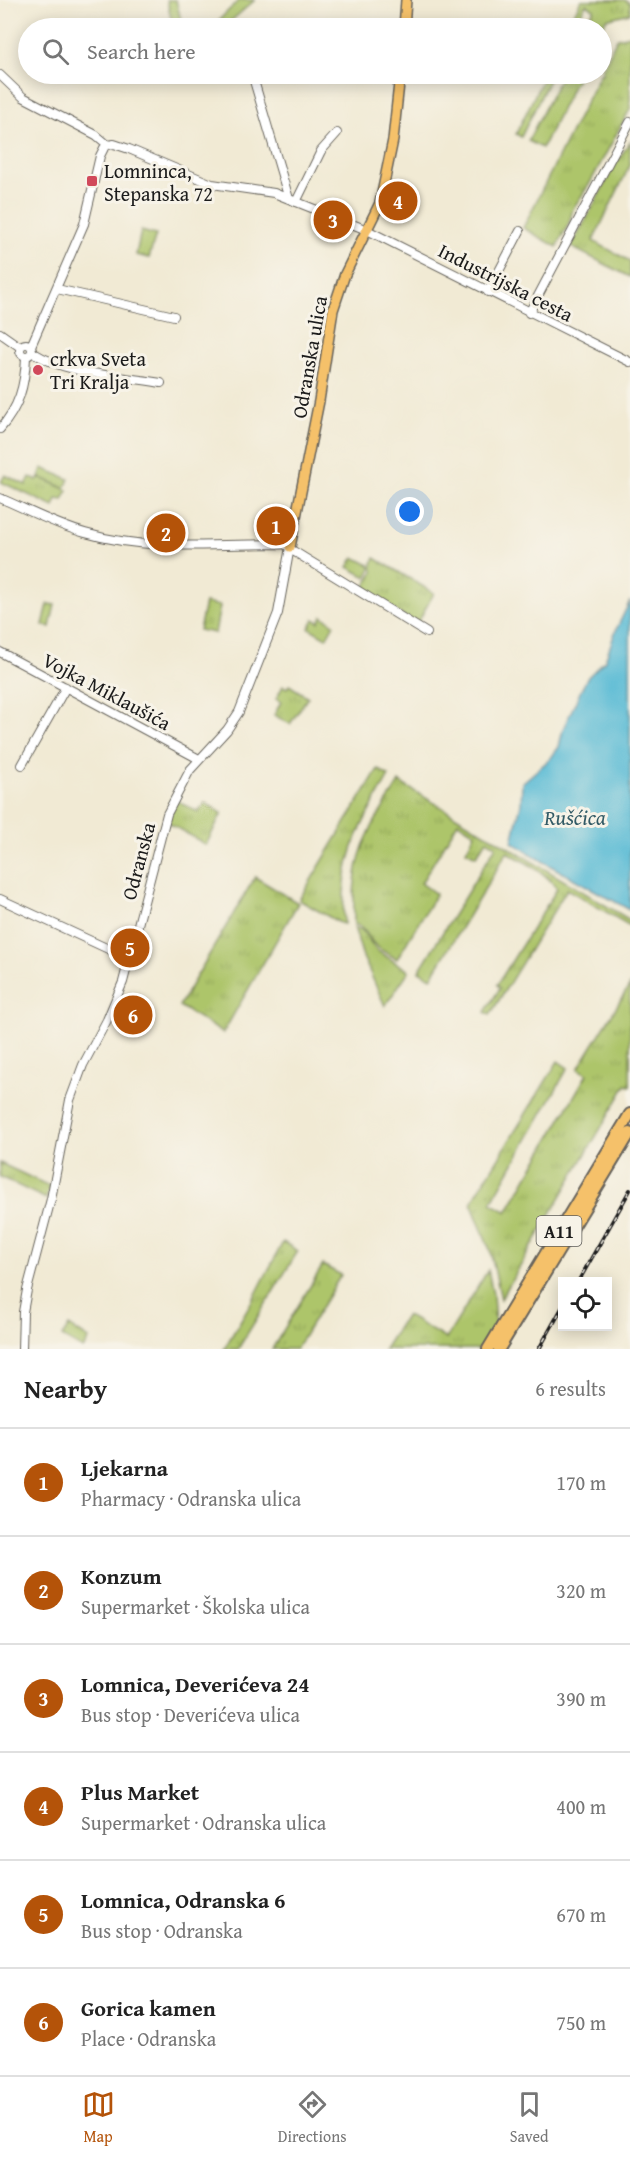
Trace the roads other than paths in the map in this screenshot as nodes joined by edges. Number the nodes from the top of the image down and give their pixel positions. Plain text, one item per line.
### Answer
1 (406, 0) edge
2 (405, 18) edge
3 (1, 78) edge
4 (255, 84) edge
5 (399, 84) edge
6 (630, 122) edge
7 (337, 133) dead end
8 (108, 145) junction
9 (292, 201) junction
10 (367, 230) junction
11 (520, 231) dead end
12 (57, 289) junction
13 (488, 292) junction
14 (529, 313) junction
15 (174, 316) dead end
16 (0, 333) edge
17 (30, 352) junction
18 (630, 362) edge
19 (161, 383) dead end
20 (0, 429) edge
21 (0, 498) edge
22 (290, 548) junction
23 (428, 633) dead end
24 (0, 652) edge
25 (66, 687) junction
26 (199, 759) junction
27 (22, 765) dead end
28 (0, 899) edge
29 (130, 959) junction
30 (630, 1114) edge
31 (630, 1133) edge
32 (22, 1349) edge
33 (488, 1349) edge
34 (499, 1349) edge

1 - 2 main road
3 - 8 street
4 - 9 street
5 - 10 main road, Odranska ulica
6 - 14 street
7 - 9 street
8 - 9 street, Industrijska cesta
8 - 12 street
9 - 10 street, Industrijska cesta
10 - 13 street, Industrijska cesta
10 - 22 main road, Odranska ulica
11 - 13 street
12 - 15 street
12 - 17 street
13 - 14 street, Industrijska cesta
14 - 18 street, Industrijska cesta
16 - 17 street
17 - 19 street
17 - 20 street
21 - 22 street
22 - 23 street
22 - 26 street, Odranska
24 - 25 street, Vojka Miklaušića
25 - 26 street, Vojka Miklaušića
25 - 27 street
26 - 29 street, Odranska
28 - 29 street
29 - 32 street, Odranska
30 - 33 highway, A11
31 - 34 highway, A11

